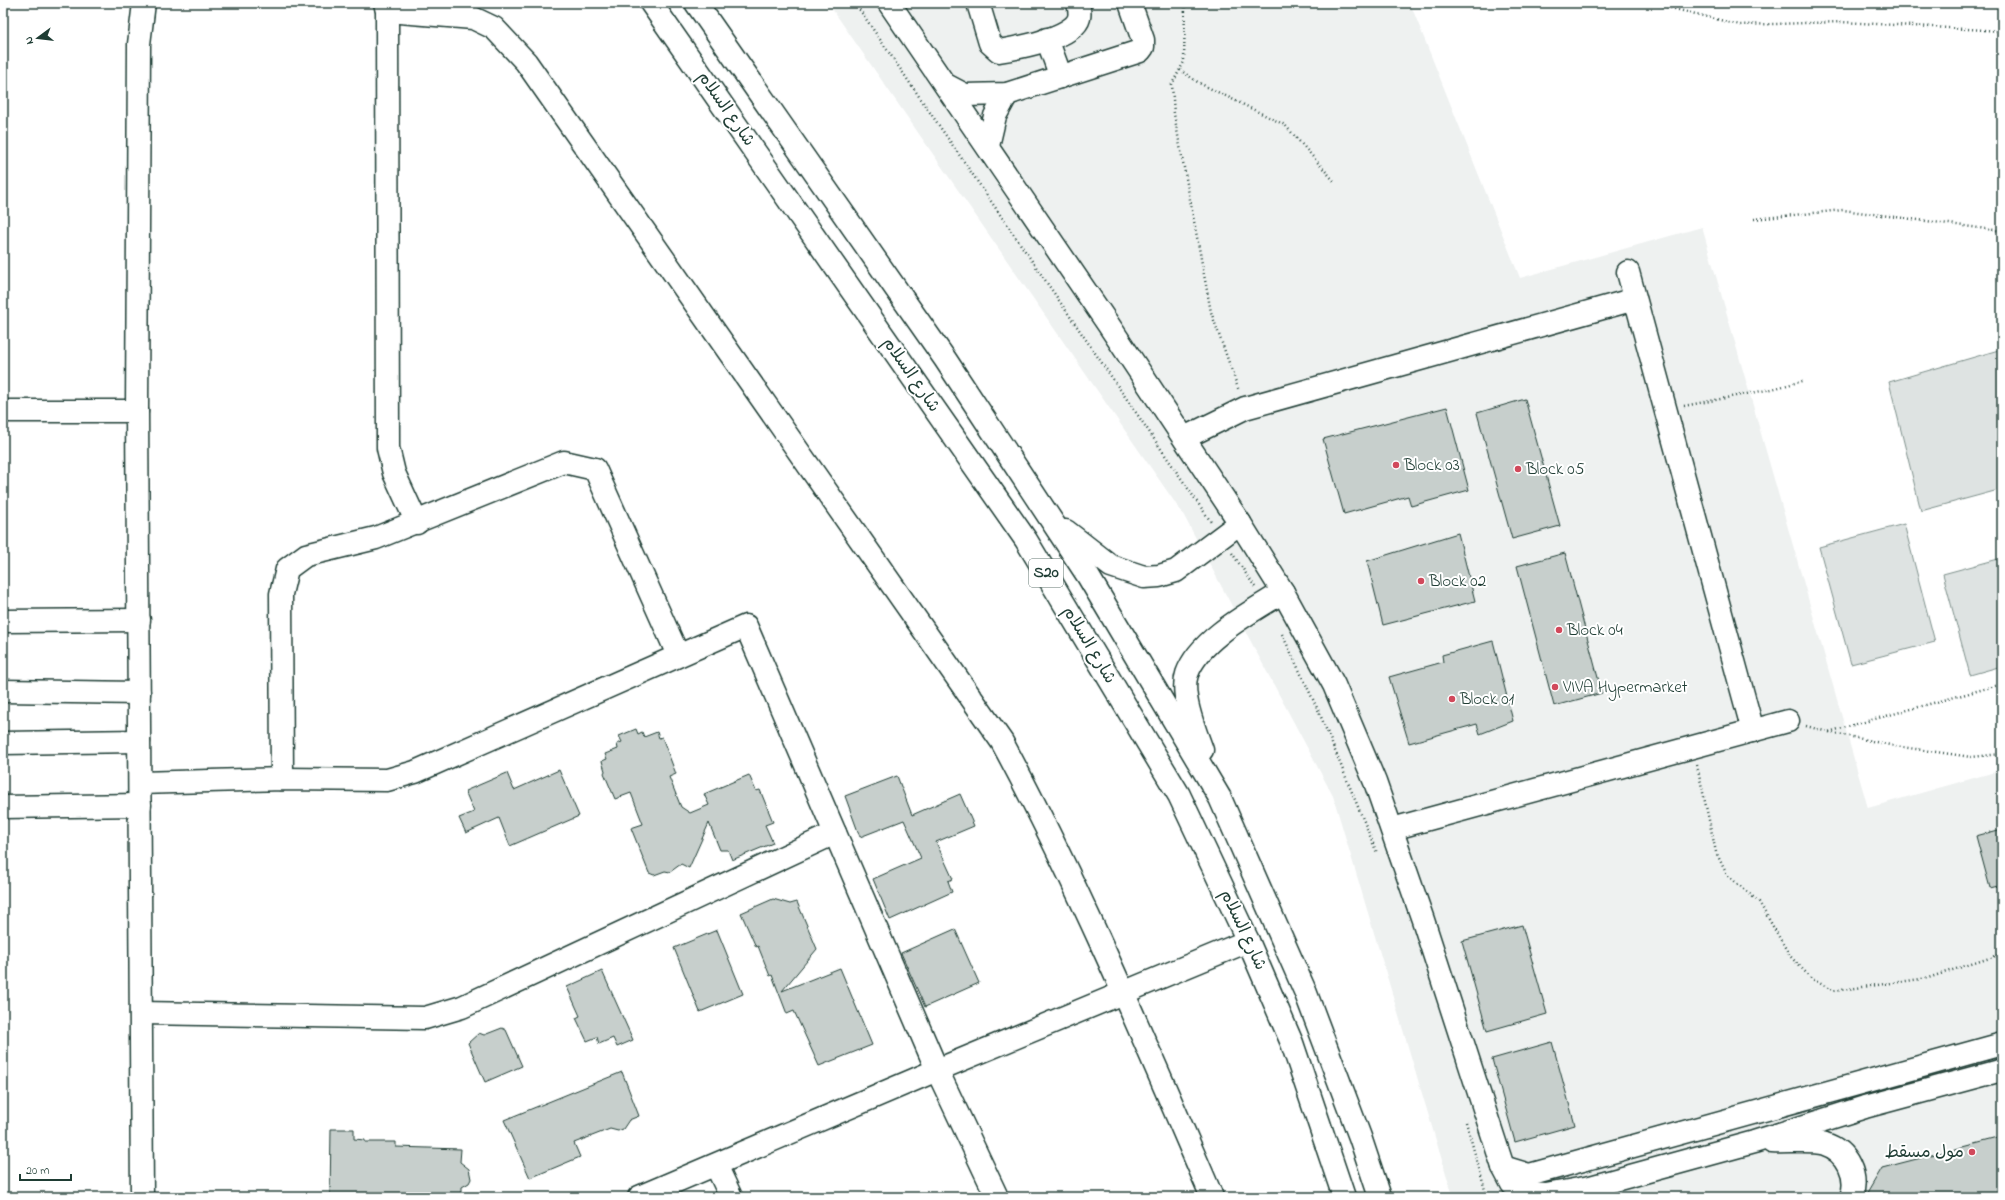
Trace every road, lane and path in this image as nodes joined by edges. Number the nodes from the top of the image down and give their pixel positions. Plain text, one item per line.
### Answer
1 (144, 3) edge
2 (651, 3) edge
3 (696, 3) edge
4 (855, 3) edge
5 (889, 3) edge
6 (978, 3) edge
7 (1078, 3) edge
8 (1130, 3) edge
9 (1185, 3) edge
10 (1651, 3) edge
11 (386, 7) edge
12 (2002, 31) edge
13 (1047, 39) junction
14 (1180, 70) junction
15 (1060, 77) junction
16 (946, 85) junction
17 (1007, 94) junction
18 (988, 146) junction
19 (1334, 181) dead end
20 (1754, 219) dead end
21 (2002, 230) edge
22 (1628, 272) dead end
23 (1635, 299) junction
24 (1803, 381) dead end
25 (1245, 408) junction
26 (1666, 410) junction
27 (3, 411) edge
28 (137, 411) junction
29 (1184, 438) junction
30 (1049, 517) junction
31 (417, 523) junction
32 (1240, 523) junction
33 (1221, 536) junction
34 (1274, 598) junction
35 (138, 620) junction
36 (3, 621) edge
37 (1280, 631) dead end
38 (678, 655) junction
39 (2002, 684) edge
40 (3, 691) edge
41 (139, 693) junction
42 (1788, 721) joint
43 (1753, 731) junction
44 (1828, 732) junction
45 (139, 741) junction
46 (3, 743) edge
47 (1693, 747) junction
48 (2002, 754) edge
49 (282, 779) junction
50 (140, 783) junction
51 (1220, 798) junction
52 (140, 805) junction
53 (3, 807) edge
54 (1392, 829) junction
55 (835, 833) junction
56 (1378, 856) dead end
57 (1248, 941) junction
58 (2002, 954) edge
59 (1124, 993) junction
60 (141, 1013) junction
61 (2002, 1044) edge
62 (937, 1070) junction
63 (2002, 1070) edge
64 (1464, 1115) dead end
65 (1754, 1142) junction
66 (716, 1165) junction
67 (1503, 1167) junction
68 (142, 1197) edge
69 (639, 1197) edge
70 (731, 1197) edge
71 (997, 1197) edge
72 (1212, 1197) edge
73 (1344, 1197) edge
74 (1380, 1197) edge
75 (1487, 1197) edge
76 (1851, 1197) edge

1 - 28 street
2 - 57 street, شارع السلام / S20
3 - 30 street, شارع السلام / S20
4 - 33 path
5 - 16 street
6 - 13 street
7 - 13 street
8 - 15 street
9 - 14 path
10 - 12 path
11 - 31 street
11 - 59 street
13 - 15 street
14 - 19 path
14 - 25 path
15 - 17 street
16 - 17 street
16 - 18 street
17 - 18 street
18 - 29 street
20 - 21 path
22 - 23 street
23 - 25 street
23 - 26 street
24 - 26 path
25 - 29 street
26 - 43 street
27 - 28 street
28 - 35 street
29 - 32 street
30 - 33 street
30 - 51 street, شارع السلام / S20
31 - 38 street
31 - 49 street
32 - 33 street
32 - 34 street
33 - 34 path
34 - 51 street
34 - 54 street
35 - 36 street
35 - 41 street
37 - 56 path
38 - 49 street
38 - 55 street
39 - 44 path
40 - 41 street
41 - 45 street
42 - 43 street
42 - 44 path
43 - 47 street
44 - 48 path
45 - 46 street
45 - 50 street
47 - 54 street
47 - 58 path
49 - 50 street
50 - 52 street
51 - 74 street, شارع السلام / S20
52 - 53 street
52 - 60 street
54 - 67 street
55 - 60 street
55 - 62 street
57 - 59 street
57 - 73 street, شارع السلام / S20
59 - 62 street
59 - 72 street
60 - 68 street
61 - 67 street
62 - 66 street
62 - 71 street
63 - 65 street
64 - 75 path
65 - 67 street
65 - 76 street
66 - 69 street
66 - 70 street

